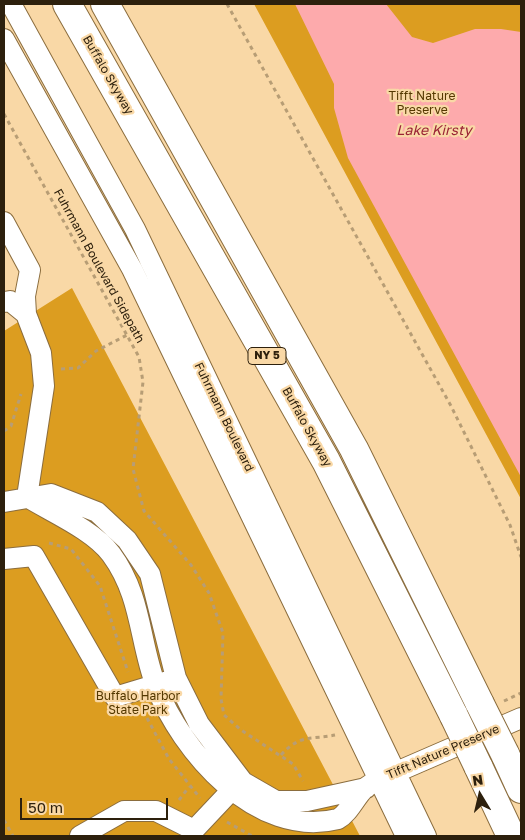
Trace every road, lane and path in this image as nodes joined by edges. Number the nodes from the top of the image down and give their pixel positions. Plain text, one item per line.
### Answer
1 (11, 4) edge
2 (67, 4) edge
3 (105, 4) edge
4 (227, 4) edge
5 (4, 39) edge
6 (4, 114) edge
7 (4, 222) edge
8 (4, 302) edge
9 (26, 314) junction
10 (127, 335) junction
11 (59, 369) dead end
12 (24, 386) dead end
13 (4, 431) edge
14 (27, 497) junction
15 (4, 502) edge
16 (46, 543) dead end
17 (521, 557) edge
18 (4, 558) edge
19 (176, 678) junction
20 (131, 679) dead end
21 (156, 684) junction
22 (144, 710) dead end
23 (521, 718) edge
24 (342, 733) dead end
25 (281, 755) junction
26 (379, 780) junction
27 (306, 786) dead end
28 (189, 787) junction
29 (521, 789) edge
30 (226, 794) junction
31 (203, 802) dead end
32 (175, 805) dead end
33 (221, 817) dead end
34 (4, 820) edge
35 (193, 833) edge
36 (13, 836) edge
37 (80, 836) edge
38 (252, 836) edge
39 (406, 836) edge
40 (426, 836) edge
41 (510, 836) edge

1 - 26 street, Fuhrmann Boulevard
2 - 41 highway, Buffalo Skyway / NY 5, bridge
3 - 29 highway, NY 5, bridge
4 - 17 path
5 - 26 street, Fuhrmann Boulevard
6 - 10 path, Fuhrmann Boulevard Sidepath
7 - 9 street
8 - 9 street
9 - 14 street
10 - 11 path
10 - 25 path, Fuhrmann Boulevard Sidepath
12 - 13 path
14 - 15 street, Tifft Nature Preserve
14 - 19 street, Tifft Nature Preserve
14 - 21 street
16 - 20 path
18 - 21 street
19 - 21 street
19 - 26 street, Tifft Nature Preserve
21 - 30 street
22 - 28 path
23 - 26 street, Tifft Nature Preserve
24 - 25 path
25 - 27 path, Fuhrmann Boulevard Sidepath
26 - 30 street
26 - 39 street, Fuhrmann Boulevard
26 - 40 street, Fuhrmann Boulevard
28 - 31 path
28 - 32 path
30 - 35 street
33 - 38 path
34 - 36 path
35 - 37 street

